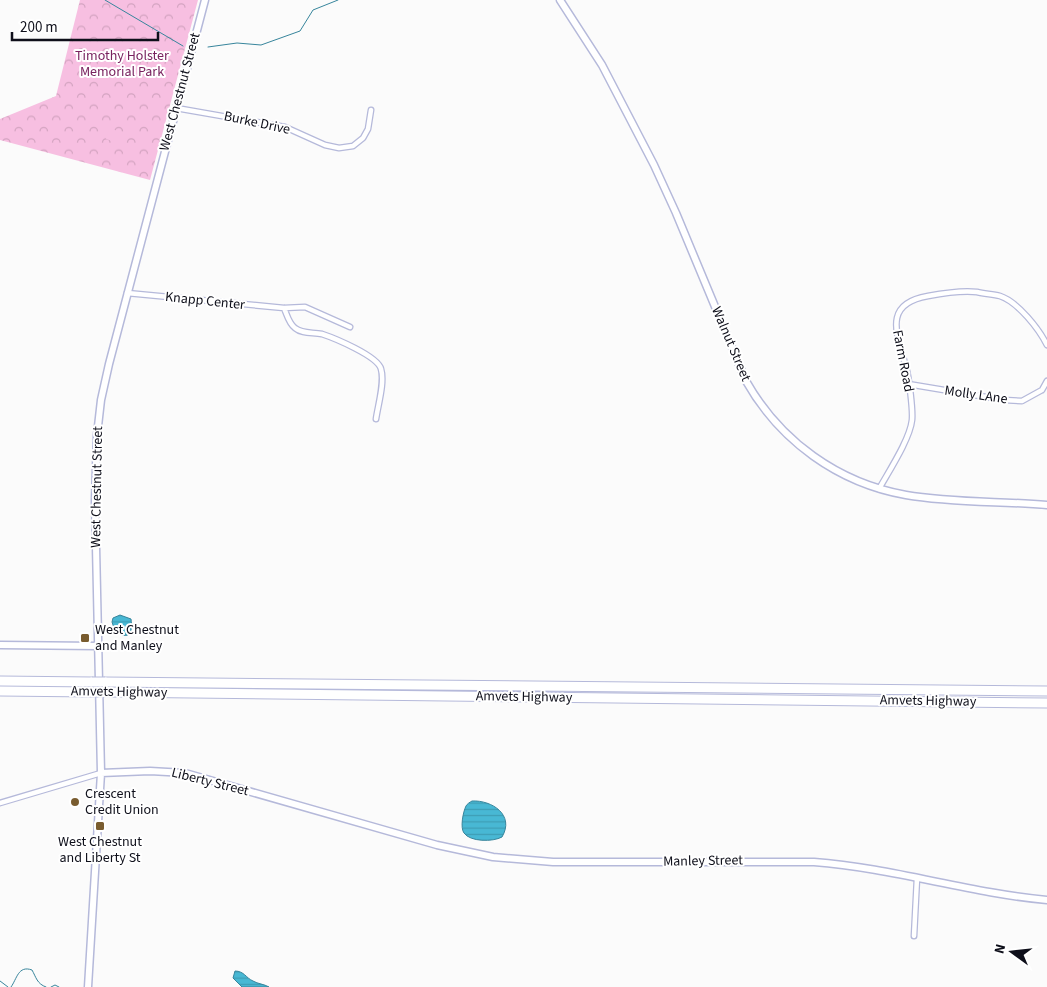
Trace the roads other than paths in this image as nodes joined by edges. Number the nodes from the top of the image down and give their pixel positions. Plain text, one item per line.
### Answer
1 (205, 0) edge
2 (560, 0) edge
3 (176, 108) junction
4 (371, 110) dead end
5 (127, 293) junction
6 (284, 308) junction
7 (350, 327) dead end
8 (1047, 345) edge
9 (1047, 381) edge
10 (908, 384) junction
11 (1044, 392) edge
12 (376, 419) dead end
13 (879, 489) junction
14 (1047, 506) edge
15 (0, 645) edge
16 (98, 646) junction
17 (0, 681) edge
18 (0, 691) edge
19 (1047, 691) edge
20 (1047, 702) edge
21 (101, 773) junction
22 (0, 802) edge
23 (360, 823) joint
24 (917, 878) junction
25 (1047, 900) edge
26 (914, 936) dead end
27 (88, 987) edge

1 - 3 main road, West Chestnut Street
2 - 13 main road, Walnut Street
3 - 4 street, Burke Drive
3 - 5 main road, West Chestnut Street
5 - 6 street, Knapp Center
5 - 16 main road, West Chestnut Street
6 - 7 street, Knapp Center
6 - 12 street
8 - 10 street, Farm Road
9 - 11 street
10 - 11 street, Molly LAne
10 - 13 street, Farm Road
13 - 14 main road, Walnut Street
15 - 16 main road
16 - 21 main road, West Chestnut Street
17 - 19 highway, Amvets Highway, bridge
18 - 20 highway, Amvets Highway, bridge
21 - 22 street, Liberty Street
21 - 23 main road, Liberty Street
21 - 27 main road, West Chestnut Street
23 - 24 main road, Manley Street
24 - 25 main road, Manley Street
24 - 26 street

